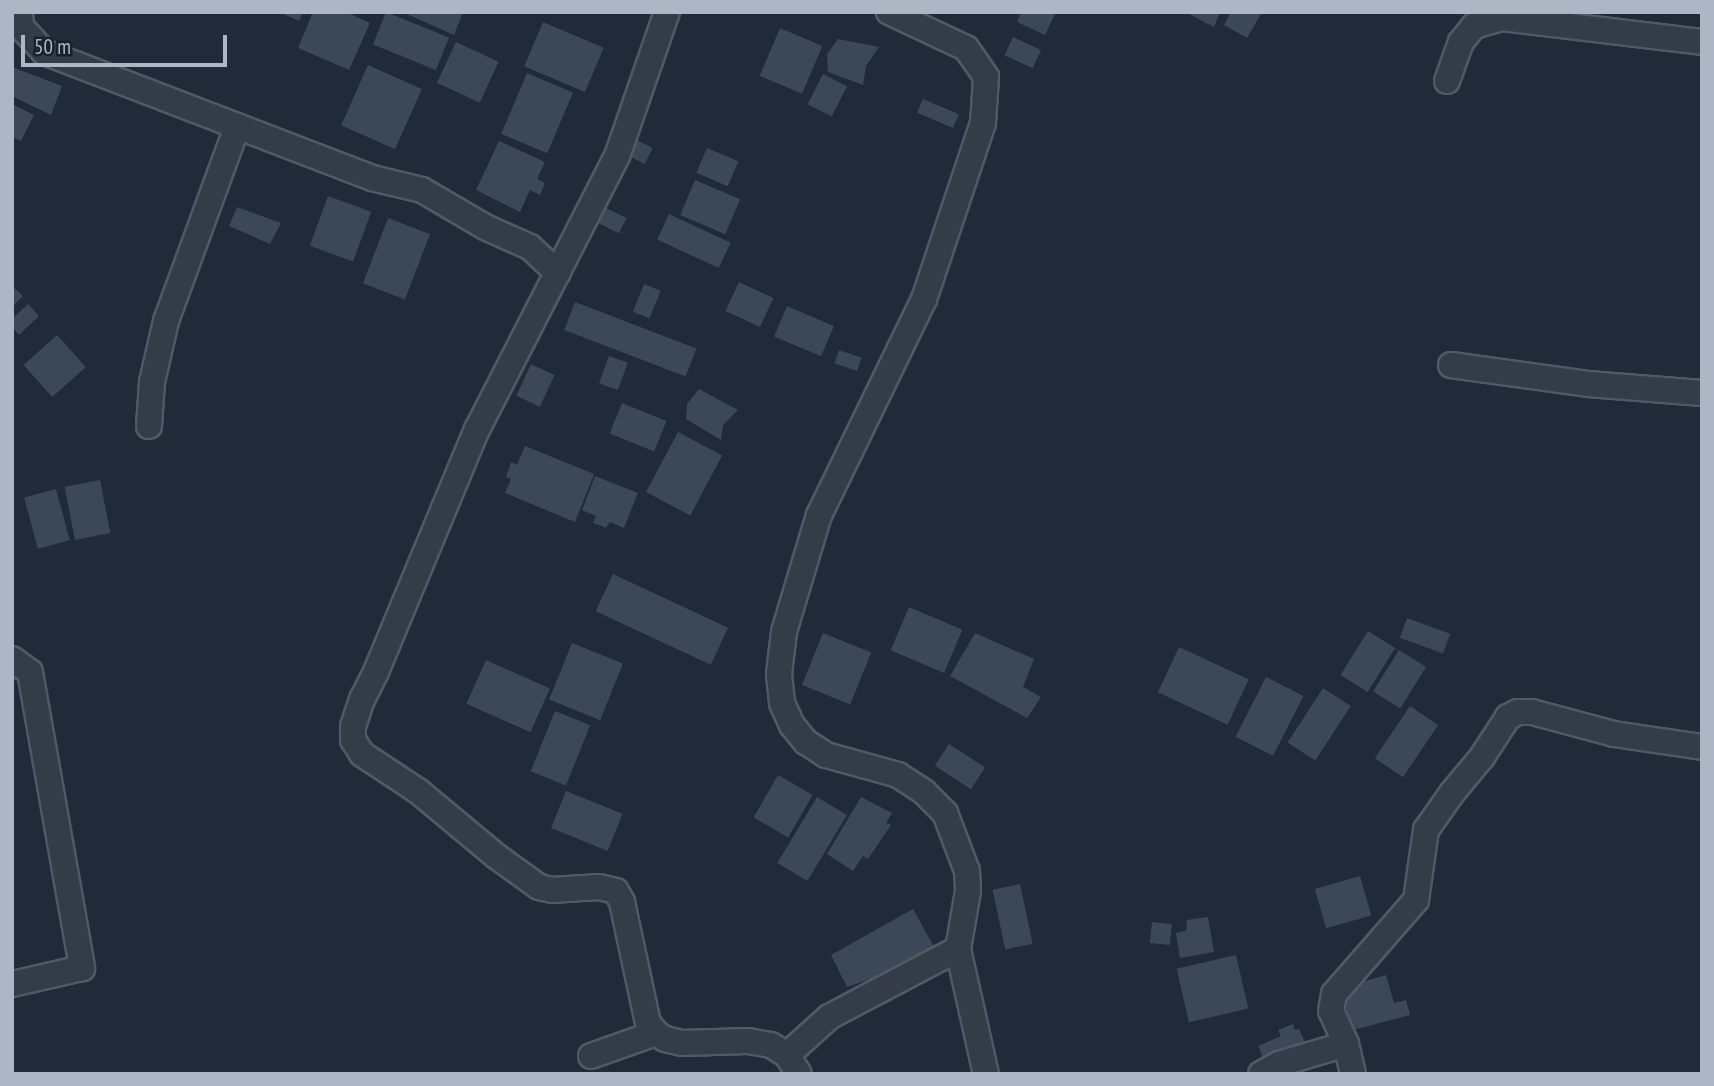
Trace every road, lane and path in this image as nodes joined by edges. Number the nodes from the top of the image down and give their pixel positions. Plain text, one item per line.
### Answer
1 (20, 12) edge
2 (667, 12) edge
3 (889, 12) edge
4 (1702, 42) edge
5 (1447, 81) dead end
6 (237, 127) junction
7 (574, 238) junction
8 (530, 247) junction
9 (558, 273) junction
10 (1451, 365) dead end
11 (1702, 393) edge
12 (149, 426) dead end
13 (12, 659) edge
14 (1702, 747) edge
15 (958, 949) junction
16 (12, 984) edge
17 (656, 1033) junction
18 (1346, 1044) junction
19 (591, 1056) dead end
20 (793, 1064) edge
21 (986, 1074) edge
22 (1261, 1074) edge
23 (1353, 1074) edge

1 - 6 street
2 - 7 street
3 - 15 street
4 - 5 street
6 - 8 street
6 - 12 street
7 - 8 street
7 - 9 street
8 - 9 street
9 - 17 street
10 - 11 street
13 - 16 street
14 - 18 street
15 - 20 street
15 - 21 street
17 - 19 street
17 - 20 street
18 - 22 street
18 - 23 street

